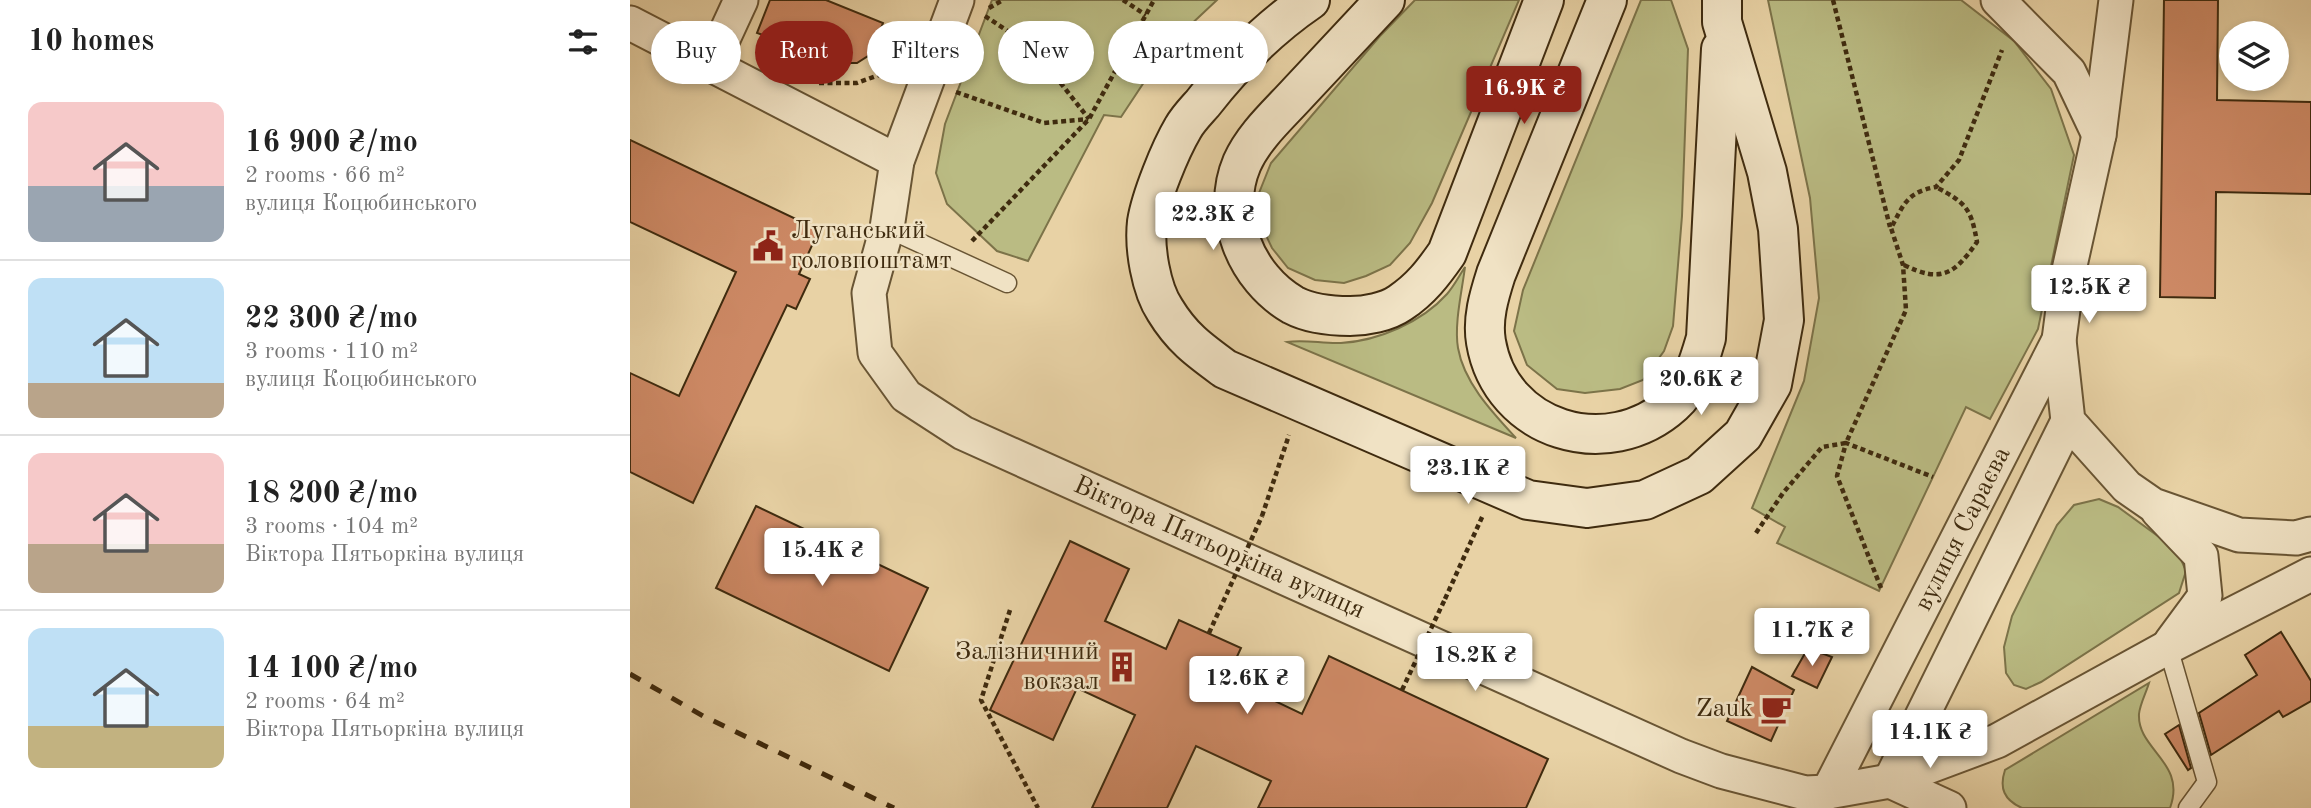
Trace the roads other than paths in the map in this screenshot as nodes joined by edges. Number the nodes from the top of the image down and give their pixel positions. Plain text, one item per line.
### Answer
1 (741, 0) edge
2 (957, 0) edge
3 (1310, 0) edge
4 (1385, 0) edge
5 (1544, 0) edge
6 (1607, 0) edge
7 (1998, 0) edge
8 (2116, 0) edge
9 (1719, 7) edge
10 (731, 21) edge
11 (630, 23) edge
12 (651, 34) edge
13 (741, 80) edge
14 (2099, 135) junction
15 (897, 160) junction
16 (887, 228) junction
17 (1007, 283) dead end
18 (2059, 340) junction
19 (2068, 421) junction
20 (2153, 505) junction
21 (2311, 534) edge
22 (2311, 574) edge
23 (2168, 647) junction
24 (1889, 781) junction
25 (1828, 792) junction
26 (1949, 808) edge
27 (2188, 808) edge

1 - 10 street
2 - 15 street, Віктора Пятьоркіна вулиця
3 - 9 street
4 - 5 street
6 - 9 street
7 - 14 street
8 - 14 street
11 - 12 street
13 - 15 street
14 - 18 street
15 - 16 street, Віктора Пятьоркіна вулиця
16 - 17 lane
16 - 25 street, Віктора Пятьоркіна вулиця
18 - 19 street
18 - 25 street, вулиця Сараєва
19 - 20 street
19 - 24 street
20 - 21 street
20 - 23 street
22 - 23 street, Віктора Пятьоркіна вулиця
23 - 24 street, Віктора Пятьоркіна вулиця
23 - 27 lane
24 - 25 street, Віктора Пятьоркіна вулиця
24 - 26 street

